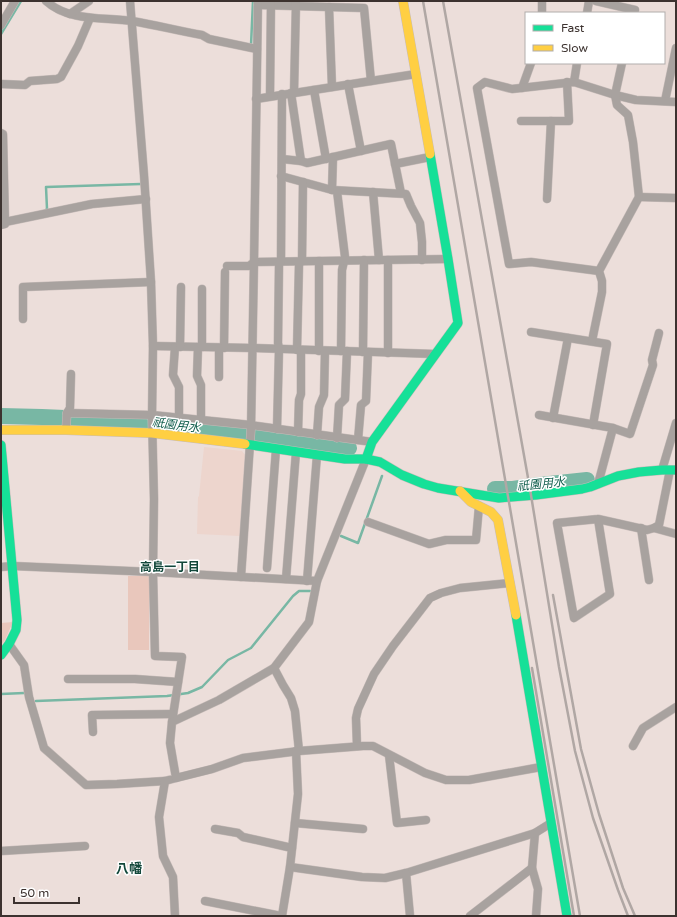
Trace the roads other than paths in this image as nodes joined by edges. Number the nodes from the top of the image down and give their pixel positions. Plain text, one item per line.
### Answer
1 (15, 1) edge
2 (46, 1) edge
3 (89, 1) edge
4 (130, 1) edge
5 (403, 1) edge
6 (542, 1) edge
7 (589, 1) edge
8 (596, 1) edge
9 (636, 1) edge
10 (258, 3) edge
11 (271, 3) edge
12 (296, 3) edge
13 (329, 7) junction
14 (634, 11) edge
15 (542, 12) edge
16 (587, 12) edge
17 (70, 14) junction
18 (90, 18) junction
19 (131, 21) junction
20 (1, 25) edge
21 (676, 48) edge
22 (257, 49) junction
23 (531, 64) edge
24 (577, 64) edge
25 (622, 64) edge
26 (416, 74) junction
27 (372, 81) junction
28 (570, 82) junction
29 (1, 84) edge
30 (348, 84) junction
31 (332, 87) junction
32 (522, 88) junction
33 (314, 90) junction
34 (289, 93) junction
35 (615, 95) junction
36 (270, 96) junction
37 (256, 99) junction
38 (665, 101) junction
39 (676, 102) edge
40 (521, 121) dead end
41 (551, 121) junction
42 (1, 133) edge
43 (361, 151) junction
44 (430, 157) junction
45 (329, 158) junction
46 (282, 160) junction
47 (302, 161) junction
48 (395, 164) junction
49 (281, 176) junction
50 (303, 182) junction
51 (334, 190) junction
52 (372, 192) junction
53 (401, 193) junction
54 (639, 197) junction
55 (676, 198) edge
56 (146, 199) junction
57 (546, 199) dead end
58 (3, 223) edge
59 (448, 259) junction
60 (364, 260) junction
61 (384, 260) junction
62 (422, 260) junction
63 (281, 261) junction
64 (302, 261) junction
65 (319, 261) junction
66 (344, 261) junction
67 (254, 262) junction
68 (599, 271) junction
69 (151, 282) junction
70 (181, 287) dead end
71 (202, 289) dead end
72 (24, 319) dead end
73 (531, 332) dead end
74 (659, 333) dead end
75 (568, 338) junction
76 (592, 341) junction
77 (153, 346) junction
78 (178, 347) junction
79 (200, 347) junction
80 (222, 348) junction
81 (253, 348) junction
82 (279, 349) junction
83 (299, 350) junction
84 (322, 351) junction
85 (344, 351) junction
86 (366, 352) junction
87 (388, 353) junction
88 (435, 354) junction
89 (70, 374) dead end
90 (219, 377) dead end
91 (67, 413) junction
92 (539, 415) dead end
93 (152, 416) junction
94 (179, 418) junction
95 (553, 418) junction
96 (201, 420) junction
97 (676, 423) edge
98 (593, 424) junction
99 (67, 426) junction
100 (613, 428) junction
101 (277, 429) junction
102 (1, 430) edge
103 (152, 430) junction
104 (298, 432) junction
105 (251, 434) junction
106 (317, 434) junction
107 (337, 438) junction
108 (358, 440) junction
109 (372, 442) junction
110 (1, 445) edge
111 (276, 449) junction
112 (296, 452) junction
113 (317, 455) junction
114 (366, 459) junction
115 (669, 470) edge
116 (598, 484) junction
117 (460, 491) junction
118 (479, 506) junction
119 (598, 519) junction
120 (368, 522) dead end
121 (641, 528) junction
122 (654, 528) junction
123 (676, 534) edge
124 (13, 566) junction
125 (1, 567) edge
126 (267, 568) dead end
127 (153, 572) junction
128 (241, 577) junction
129 (286, 579) junction
130 (649, 580) dead end
131 (307, 581) junction
132 (317, 581) junction
133 (510, 583) junction
134 (9, 644) junction
135 (1, 655) edge
136 (274, 668) junction
137 (68, 679) dead end
138 (178, 682) junction
139 (676, 707) edge
140 (172, 718) junction
141 (93, 732) dead end
142 (357, 746) junction
143 (633, 746) dead end
144 (297, 751) junction
145 (390, 755) junction
146 (540, 767) junction
147 (176, 778) junction
148 (165, 781) junction
149 (426, 820) dead end
150 (295, 822) junction
151 (551, 823) junction
152 (214, 829) dead end
153 (363, 829) dead end
154 (535, 833) junction
155 (85, 846) dead end
156 (292, 848) junction
157 (1, 851) edge
158 (290, 867) junction
159 (532, 868) junction
160 (406, 873) junction
161 (205, 902) dead end
162 (474, 915) edge
163 (175, 916) edge
164 (281, 916) edge
165 (410, 916) edge
166 (536, 916) edge
167 (567, 916) edge

1 - 20 street
2 - 17 street
3 - 17 street
4 - 19 street
5 - 26 street
6 - 15 street
7 - 16 street
8 - 14 street
9 - 14 street
10 - 11 street
10 - 22 street
11 - 12 street
11 - 36 street
12 - 13 street
12 - 34 street
13 - 27 street
13 - 31 street
17 - 18 street
18 - 19 street
18 - 29 street
19 - 22 street
19 - 56 street
21 - 38 street
22 - 37 street
23 - 32 street
24 - 28 street
25 - 35 street
26 - 27 street
26 - 44 street
27 - 30 street
28 - 32 street
28 - 35 street
28 - 41 street
30 - 31 street
30 - 43 street
31 - 33 street
32 - 68 street
33 - 34 street
33 - 45 street
34 - 36 street
34 - 46 street
34 - 47 street
35 - 38 street
35 - 54 street
36 - 37 street
37 - 67 street
38 - 39 street
40 - 41 street
41 - 57 street
42 - 58 street
43 - 45 street
43 - 48 street
44 - 48 street
44 - 59 street
45 - 47 street
45 - 51 street
46 - 47 street
46 - 49 street
48 - 53 street
49 - 50 street
49 - 63 street
50 - 51 street
50 - 64 street
51 - 52 street
51 - 66 street
52 - 53 street
52 - 61 street
53 - 62 street
54 - 55 street
54 - 68 street
56 - 58 street
56 - 69 street
59 - 62 street
59 - 88 street
60 - 61 street
60 - 66 street
60 - 86 street
61 - 62 street
61 - 87 street
63 - 64 street
63 - 67 street
63 - 82 street
64 - 65 street
64 - 83 street
65 - 66 street
65 - 84 street
66 - 85 street
67 - 80 street
67 - 81 street
68 - 76 street
69 - 72 street
69 - 77 street
70 - 78 street
71 - 79 street
73 - 75 street
74 - 100 street
75 - 76 street
75 - 95 street
76 - 98 street
77 - 78 street
77 - 93 street
78 - 79 street
78 - 94 street
79 - 80 street
79 - 96 street
80 - 81 street
80 - 90 street
81 - 82 street
81 - 105 street
82 - 83 street
82 - 101 street
83 - 84 street
83 - 104 street
84 - 85 street
84 - 106 street
85 - 86 street
85 - 107 street
86 - 87 street
86 - 108 street
87 - 88 street
88 - 109 street
89 - 91 street
91 - 93 street
91 - 99 street
92 - 95 street
93 - 94 street
93 - 103 street
94 - 96 street
95 - 98 street
96 - 105 street
97 - 115 street
98 - 100 street
99 - 102 street
99 - 103 street
100 - 116 street
101 - 104 street
101 - 105 street
103 - 105 street
103 - 127 street
104 - 106 street
105 - 111 street
105 - 128 street
106 - 107 street
107 - 108 street
108 - 109 street
109 - 114 street
110 - 124 street
111 - 112 street
111 - 126 street
112 - 113 street
112 - 129 street
113 - 114 street
113 - 131 street
114 - 117 street
114 - 132 street
115 - 116 street
115 - 122 street
116 - 117 street
117 - 118 street
118 - 120 street
118 - 133 street
119 - 119 street
119 - 121 street
121 - 122 street
121 - 130 street
122 - 123 street
124 - 125 street
124 - 127 street
124 - 134 street
127 - 128 street
127 - 138 street
128 - 129 street
129 - 131 street
131 - 132 street
132 - 136 street
133 - 142 street
133 - 146 street
134 - 135 street
134 - 148 street
136 - 140 street
136 - 144 street
137 - 138 street
138 - 140 street
139 - 143 street
140 - 141 street
140 - 147 street
142 - 144 street
142 - 145 street
144 - 147 street
144 - 150 street
145 - 146 street
145 - 149 street
146 - 151 street
147 - 148 street
148 - 163 street
150 - 153 street
150 - 156 street
151 - 154 street
151 - 167 street
152 - 156 street
154 - 159 street
154 - 160 street
155 - 157 street
156 - 158 street
158 - 160 street
158 - 164 street
159 - 162 street
159 - 166 street
160 - 165 street
161 - 164 street

